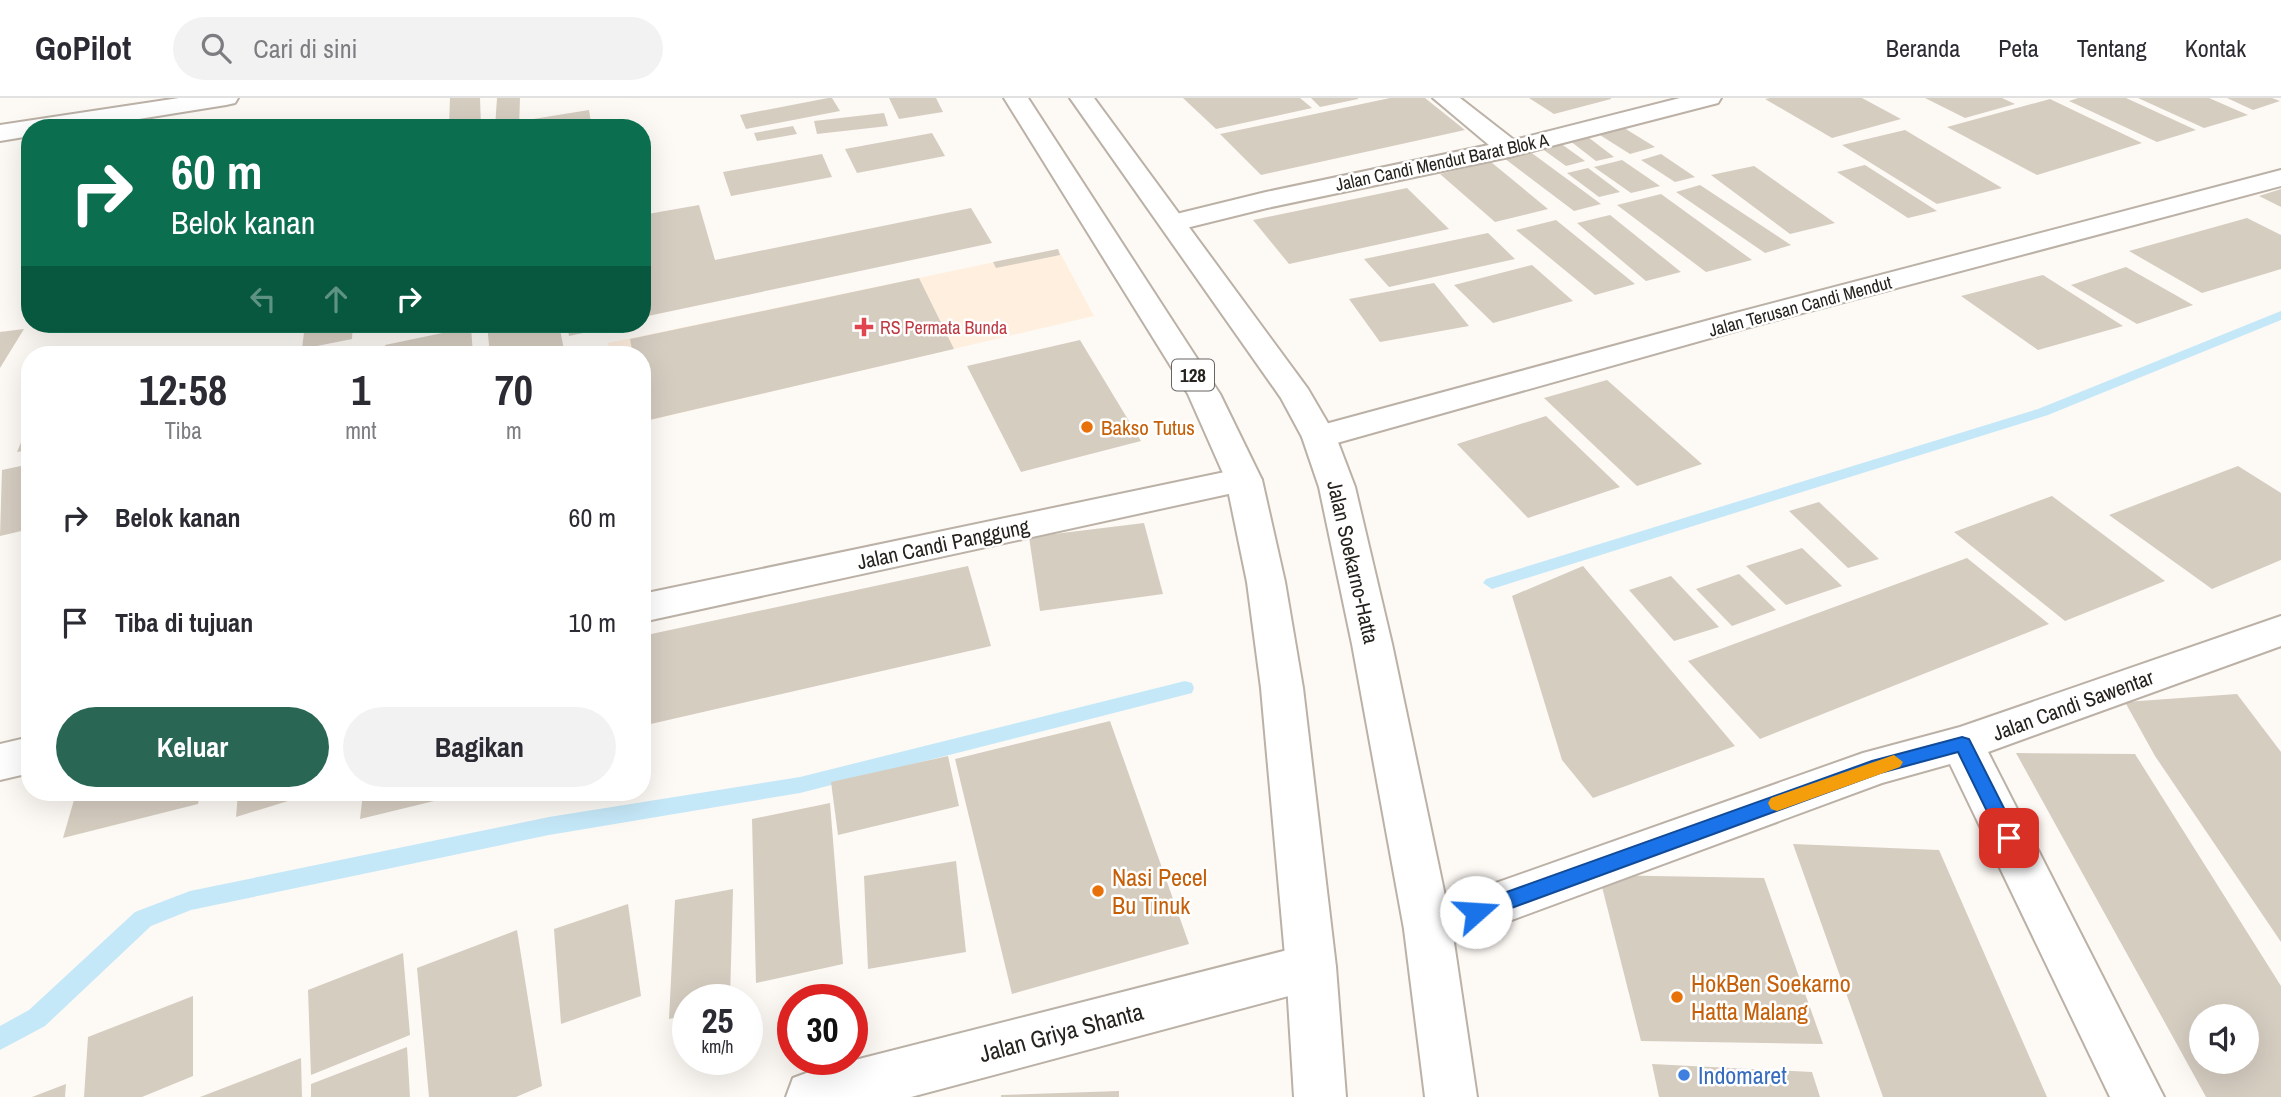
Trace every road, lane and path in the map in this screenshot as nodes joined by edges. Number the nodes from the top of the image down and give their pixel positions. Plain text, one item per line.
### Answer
1 (226, 98) edge
2 (1016, 98) edge
3 (1082, 98) edge
4 (1445, 98) edge
5 (1709, 98) edge
6 (90, 119) edge
7 (21, 130) edge
8 (0, 133) edge
9 (1510, 149) junction
10 (2281, 178) edge
11 (1174, 223) junction
12 (1319, 437) junction
13 (1244, 480) junction
14 (651, 606) edge
15 (2277, 638) edge
16 (1962, 744) junction
17 (21, 757) edge
18 (0, 762) edge
19 (1428, 929) junction
20 (1311, 967) junction
21 (812, 1097) edge
22 (1320, 1097) edge
23 (1451, 1097) edge
24 (2138, 1097) edge

1 - 6 street
2 - 13 street, 128
3 - 11 street, Jalan Soekarno-Hatta
4 - 9 street
5 - 9 street, Jalan Candi Mendut Barat Blok A
7 - 8 street
9 - 11 street, Jalan Candi Mendut Barat Blok A
10 - 12 street, Jalan Terusan Candi Mendut
11 - 12 street, Jalan Soekarno-Hatta
12 - 19 street, Jalan Soekarno-Hatta
13 - 14 street, Jalan Candi Panggung
13 - 20 street, 128
15 - 16 street, Jalan Candi Sawentar
16 - 19 street, Jalan Candi Sawentar
16 - 24 street
17 - 18 street
19 - 23 street, Jalan Soekarno-Hatta
20 - 21 street, Jalan Griya Shanta
20 - 22 street, 128

